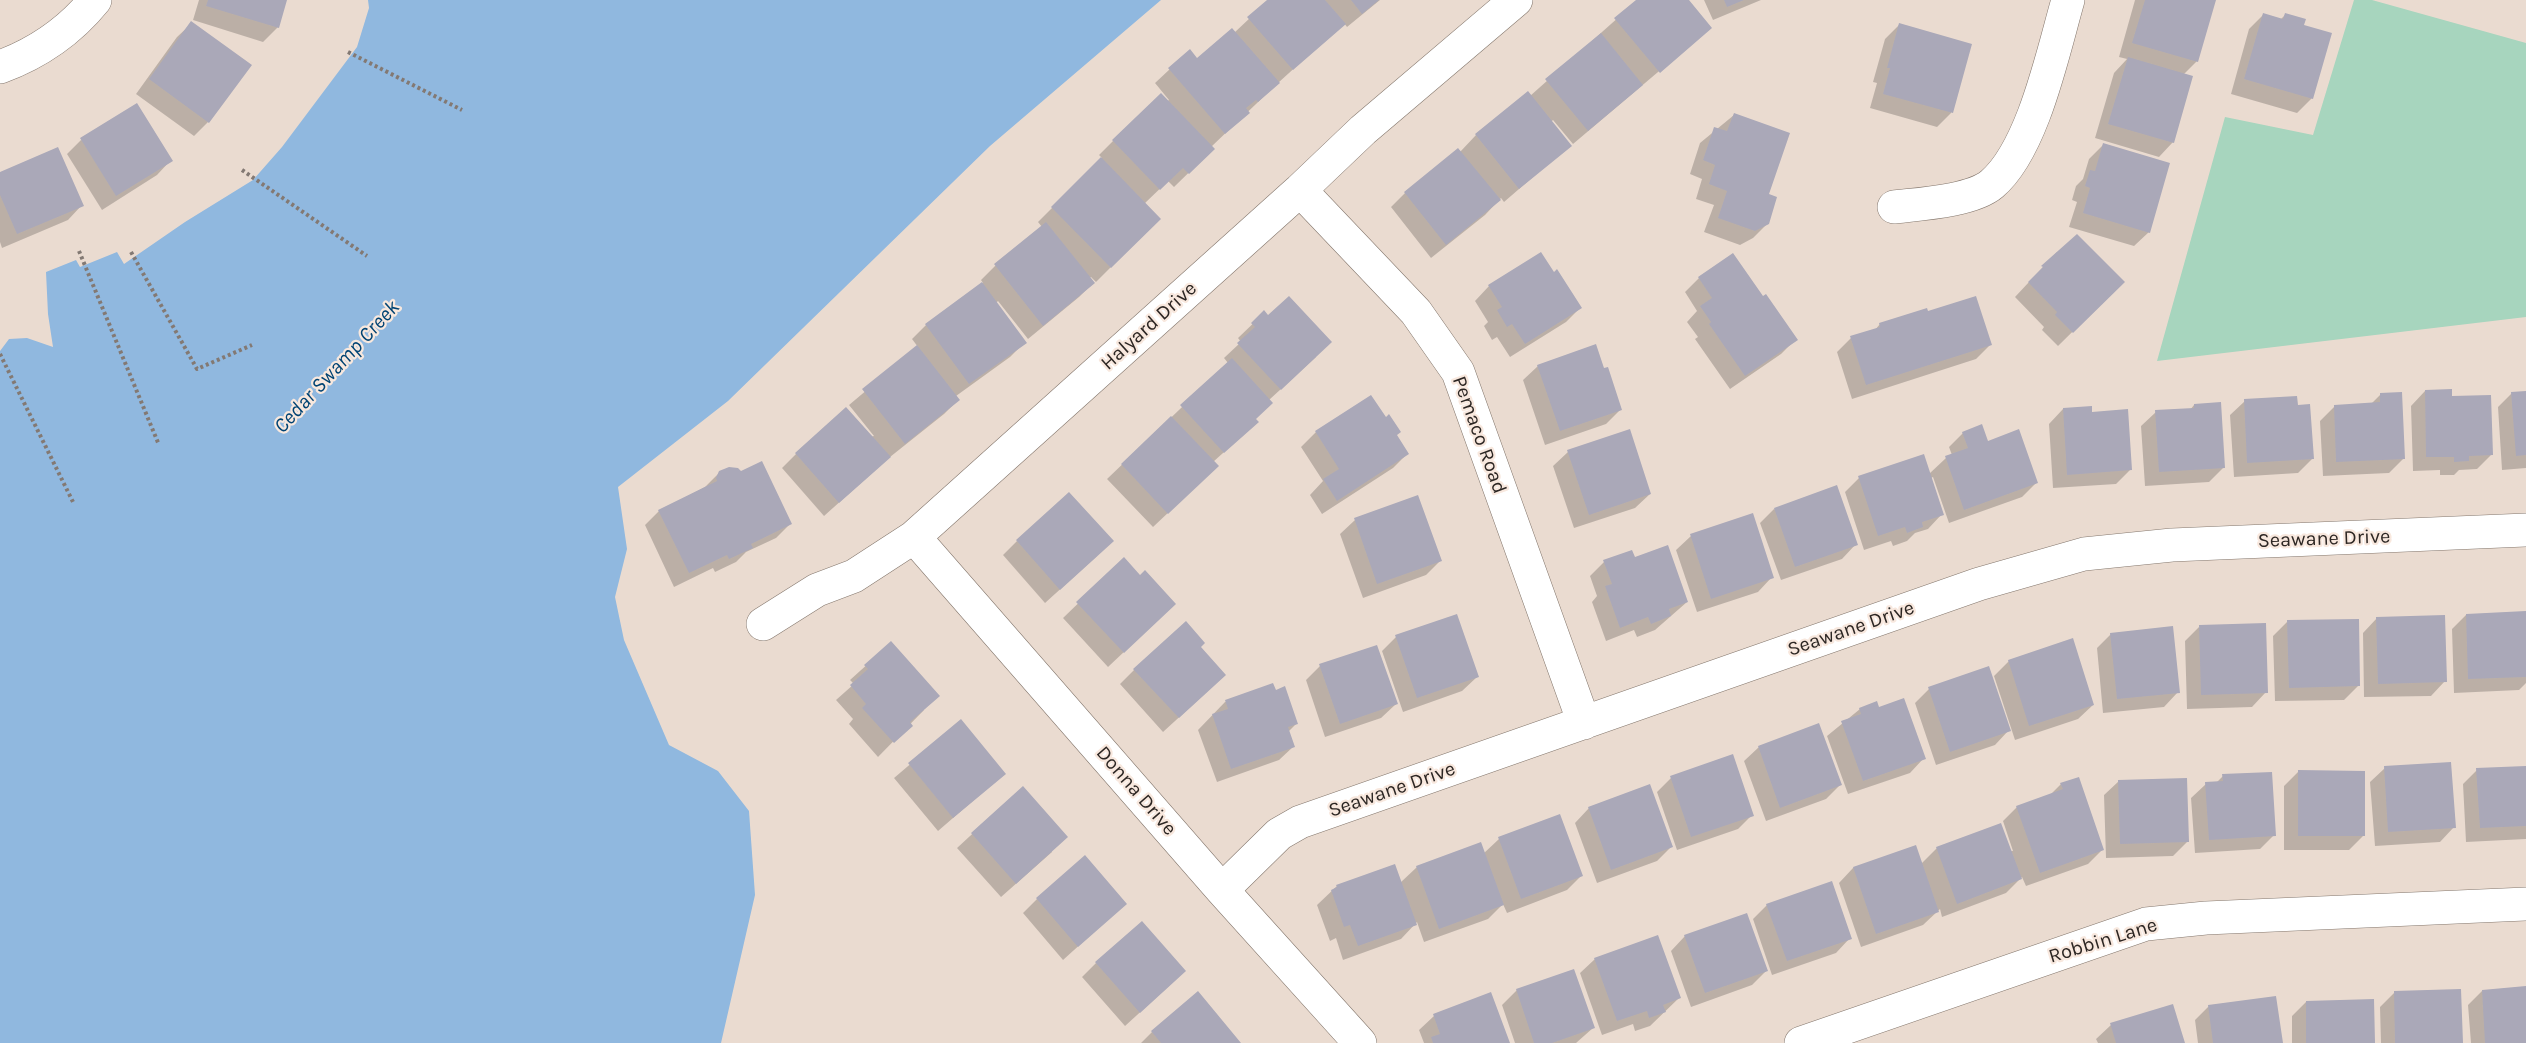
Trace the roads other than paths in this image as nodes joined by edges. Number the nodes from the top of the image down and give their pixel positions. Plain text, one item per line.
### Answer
1 (95, 0) edge
2 (1516, 0) edge
3 (2067, 0) edge
4 (0, 67) edge
5 (1300, 190) junction
6 (1894, 207) dead end
7 (2526, 530) edge
8 (914, 537) junction
9 (763, 624) dead end
10 (1584, 723) junction
11 (1222, 890) junction
12 (2526, 904) edge
13 (1360, 1043) edge
14 (1801, 1043) edge

1 - 4 street
2 - 5 street, Halyard Drive
3 - 6 street
5 - 8 street, Halyard Drive
5 - 10 street, Pemaco Road
7 - 10 street, Seawane Drive
8 - 9 street, Halyard Drive
8 - 11 street, Donna Drive
10 - 11 street, Seawane Drive
11 - 13 street, Donna Drive
12 - 14 street, Robbin Lane

